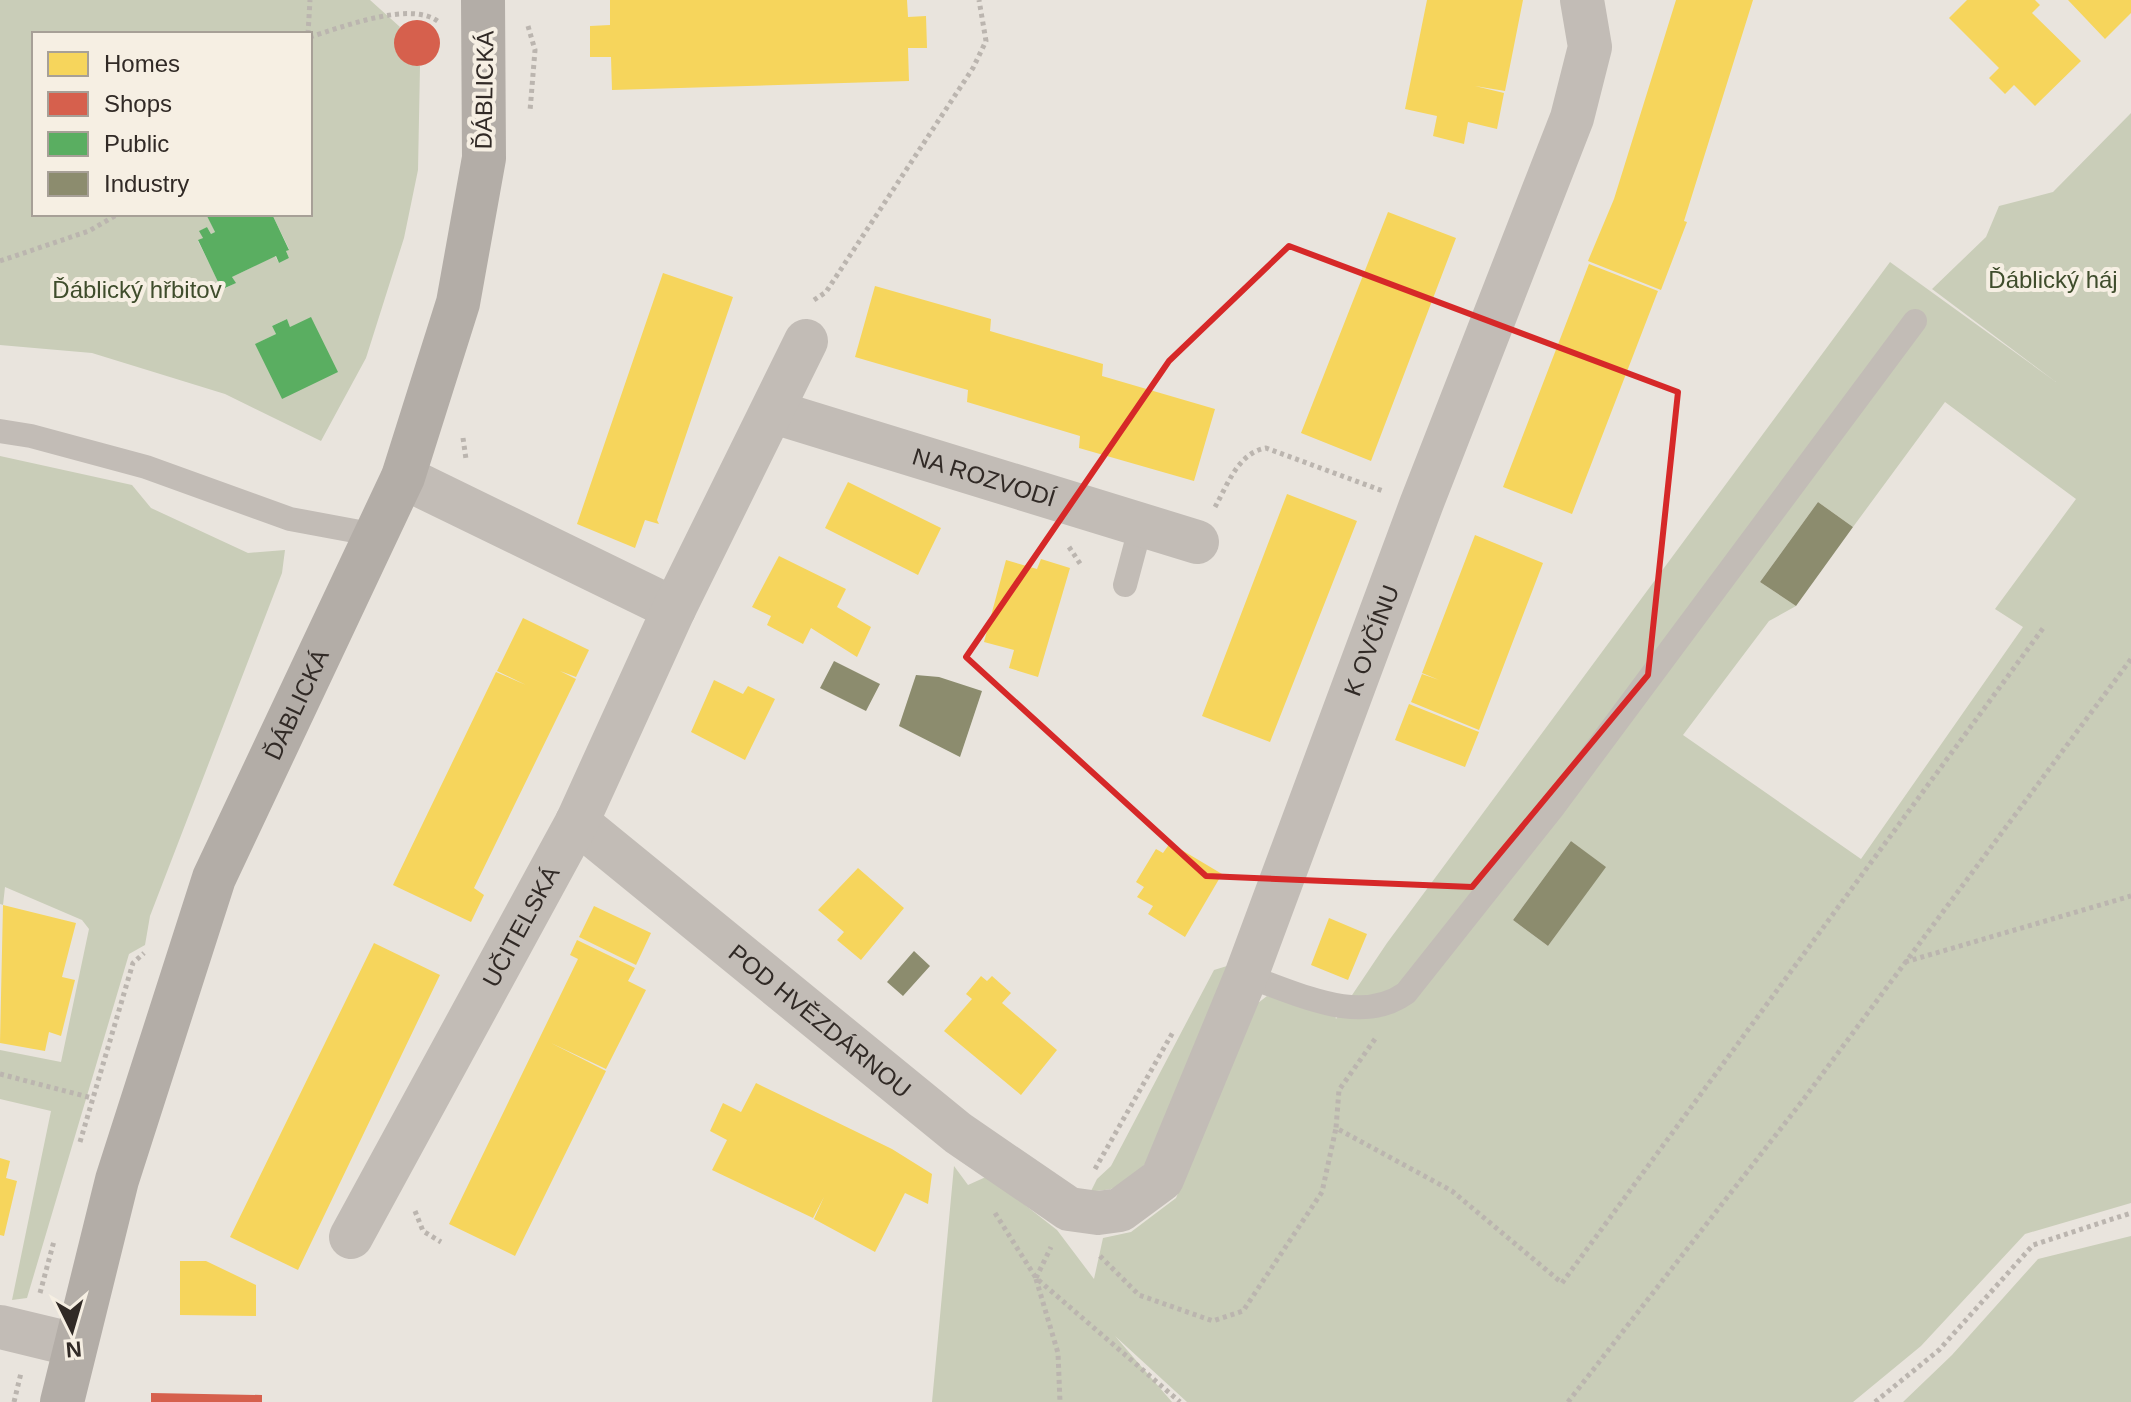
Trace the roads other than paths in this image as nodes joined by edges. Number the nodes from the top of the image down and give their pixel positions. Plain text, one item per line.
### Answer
1 (483, 0) edge
2 (1582, 0) edge
3 (809, 321) road end
4 (1915, 321) dead end
5 (774, 412) junction
6 (0, 431) edge
7 (403, 477) junction
8 (1141, 525) junction
9 (376, 535) junction
10 (1197, 542) dead end
11 (1125, 585) dead end
12 (674, 609) junction
13 (577, 822) junction
14 (1246, 976) junction
15 (1069, 1209) joint
16 (351, 1237) dead end
17 (0, 1327) edge
18 (75, 1345) junction
19 (62, 1402) edge

1 - 7 main road, ĎÁBLICKÁ
2 - 14 street, K OVČÍNU
3 - 5 street, UČITELSKÁ
4 - 14 lane
5 - 8 street, NA ROZVODÍ
5 - 12 street, UČITELSKÁ
6 - 9 lane
7 - 9 main road, ĎÁBLICKÁ
7 - 12 street
8 - 10 street, NA ROZVODÍ
8 - 11 lane
9 - 18 main road, ĎÁBLICKÁ
12 - 13 street, UČITELSKÁ
13 - 15 street, POD HVĚZDÁRNOU
13 - 16 street, UČITELSKÁ
14 - 15 street, K OVČÍNU
17 - 18 street
18 - 19 main road, ĎÁBLICKÁ

